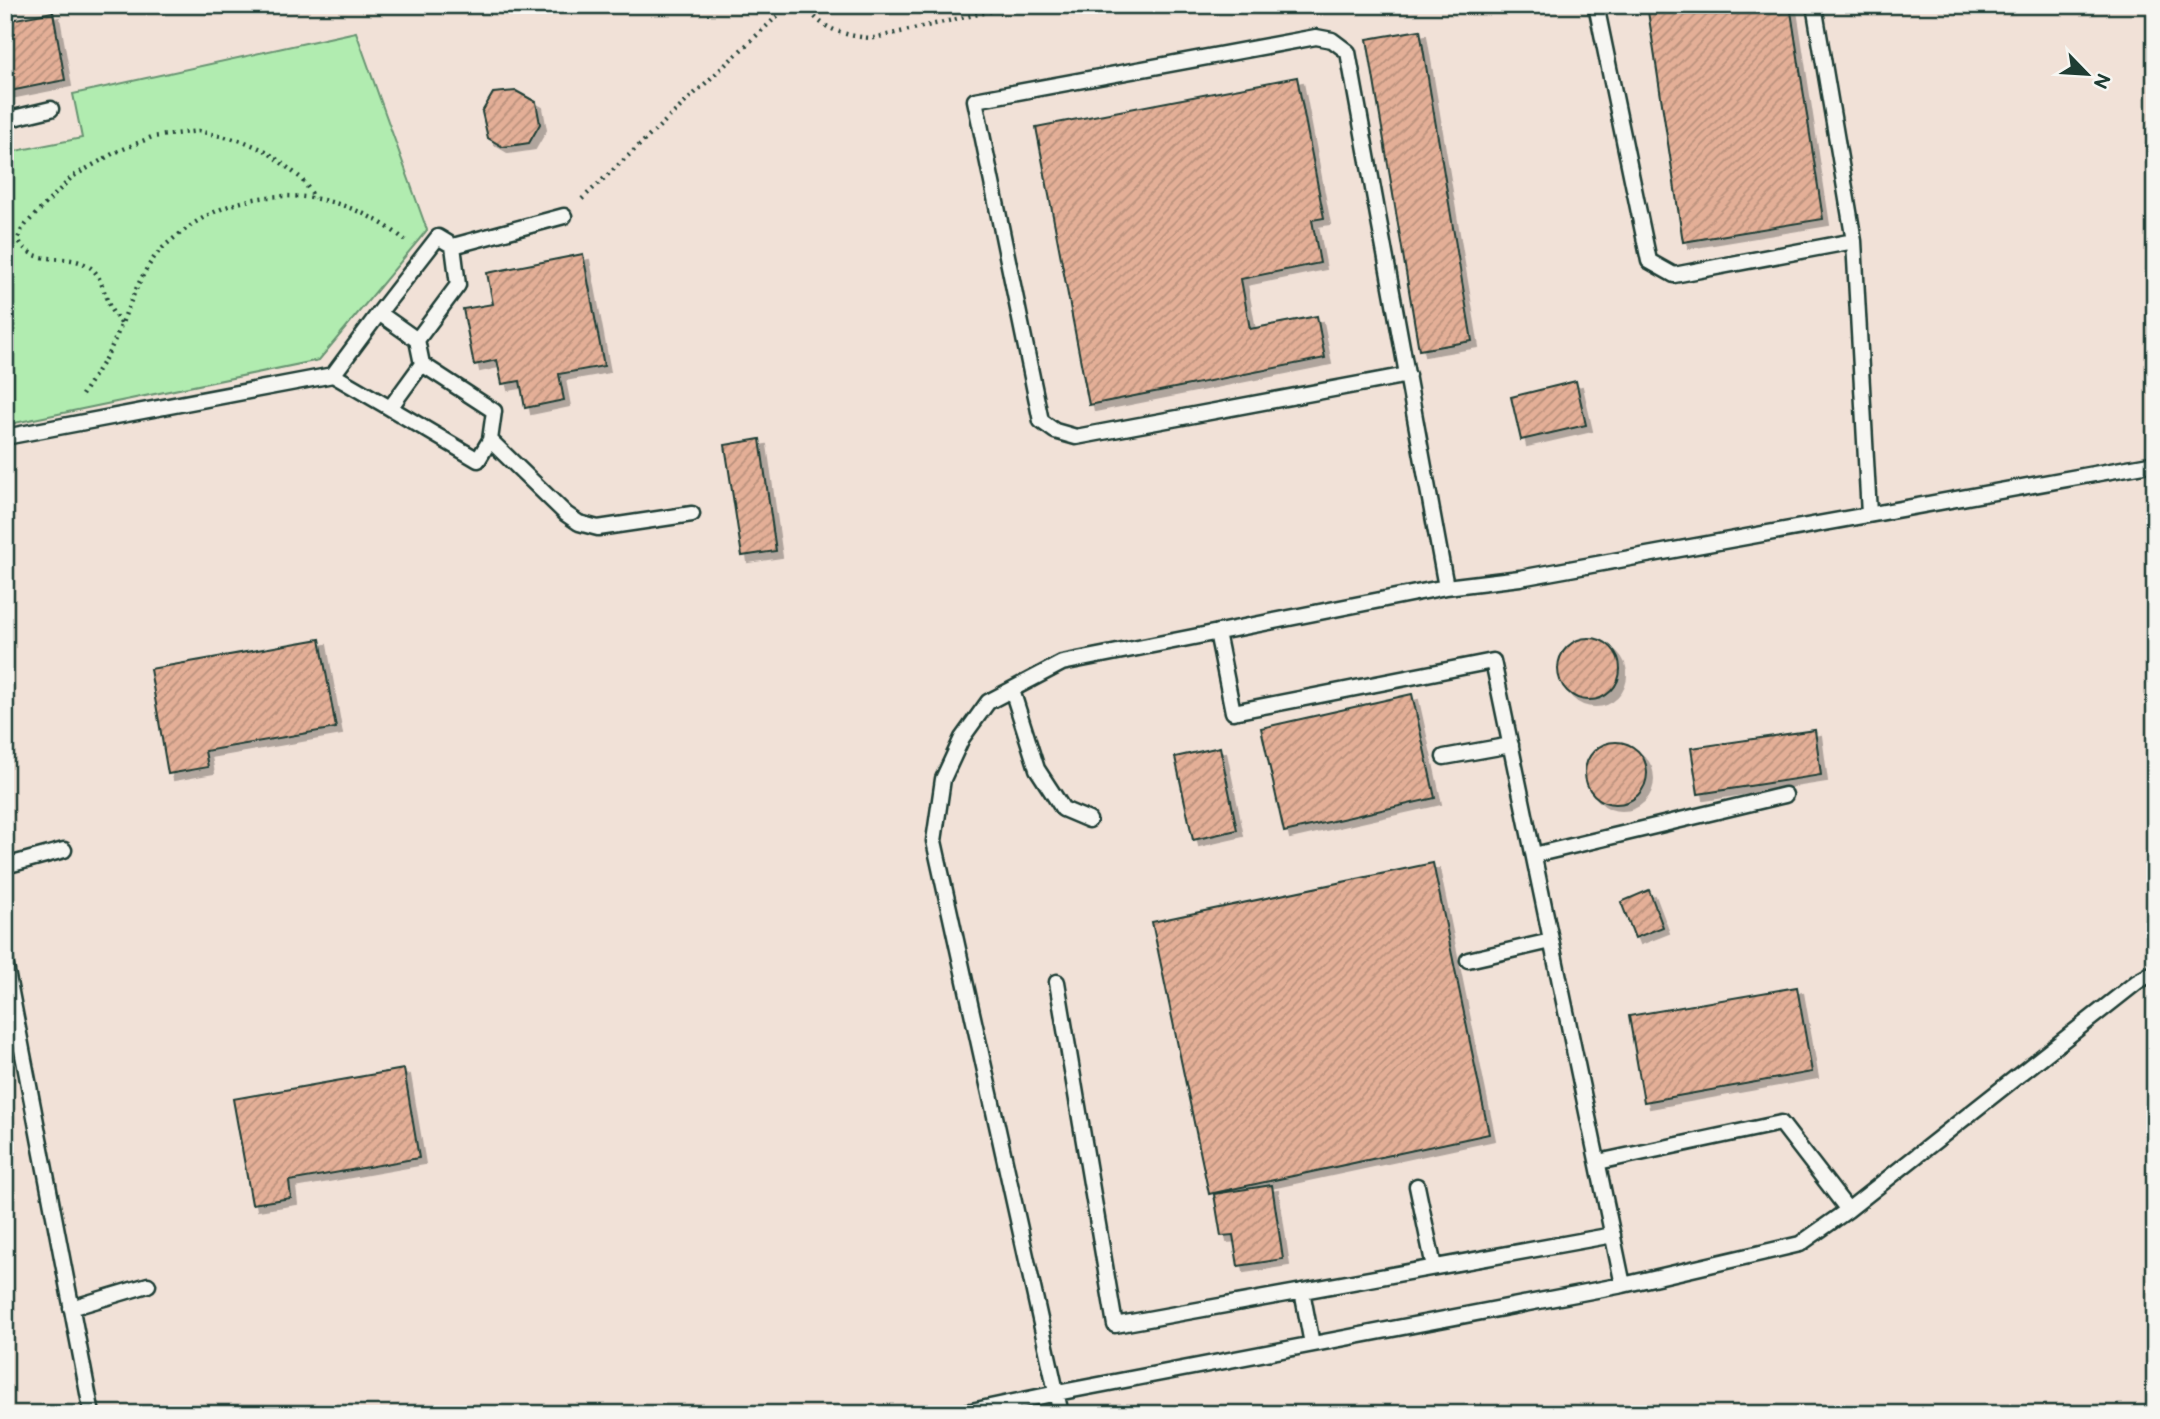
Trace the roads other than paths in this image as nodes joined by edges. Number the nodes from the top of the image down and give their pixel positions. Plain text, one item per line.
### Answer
1 (1596, 5) edge
2 (1814, 5) edge
3 (51, 109) dead end
4 (5, 120) edge
5 (564, 216) road end
6 (1854, 241) junction
7 (453, 246) junction
8 (379, 313) junction
9 (417, 340) junction
10 (422, 364) junction
11 (1408, 375) junction
12 (333, 376) junction
13 (390, 408) junction
14 (5, 437) edge
15 (490, 440) junction
16 (2155, 463) edge
17 (692, 514) dead end
18 (1869, 514) junction
19 (1446, 587) junction
20 (1217, 632) junction
21 (1012, 690) junction
22 (1511, 745) junction
23 (1444, 757) dead end
24 (1785, 795) dead end
25 (1089, 820) dead end
26 (64, 850) dead end
27 (1534, 855) junction
28 (5, 866) edge
29 (1551, 941) junction
30 (1468, 960) dead end
31 (5, 961) edge
32 (2155, 972) edge
33 (1057, 982) dead end
34 (1598, 1162) junction
35 (1417, 1186) dead end
36 (1848, 1210) junction
37 (1613, 1235) junction
38 (1434, 1268) junction
39 (149, 1285) dead end
40 (1623, 1285) junction
41 (1302, 1291) junction
42 (71, 1308) junction
43 (1312, 1344) junction
44 (1057, 1392) junction
45 (92, 1414) edge
46 (957, 1414) edge
47 (1061, 1414) edge

1 - 6 lane
2 - 6 lane
3 - 4 lane
5 - 7 lane
6 - 18 lane
7 - 8 lane
7 - 9 lane
8 - 9 lane
8 - 12 lane
9 - 10 lane
10 - 13 lane
10 - 15 lane
11 - 11 lane
11 - 19 lane
12 - 13 lane
12 - 14 lane
13 - 15 lane
15 - 17 lane
16 - 18 lane
18 - 19 lane
19 - 20 lane
20 - 21 lane
20 - 22 lane
21 - 25 lane
21 - 44 lane
22 - 23 lane
22 - 27 lane
24 - 27 lane
26 - 28 lane
27 - 29 lane
29 - 30 lane
29 - 34 lane
31 - 42 lane
32 - 36 lane
33 - 41 lane
34 - 36 lane
34 - 37 lane
35 - 38 lane
36 - 40 lane
37 - 38 lane
37 - 40 lane
38 - 41 lane
39 - 42 lane
40 - 43 lane
41 - 43 lane
42 - 45 lane
43 - 44 lane
44 - 46 lane
44 - 47 lane

